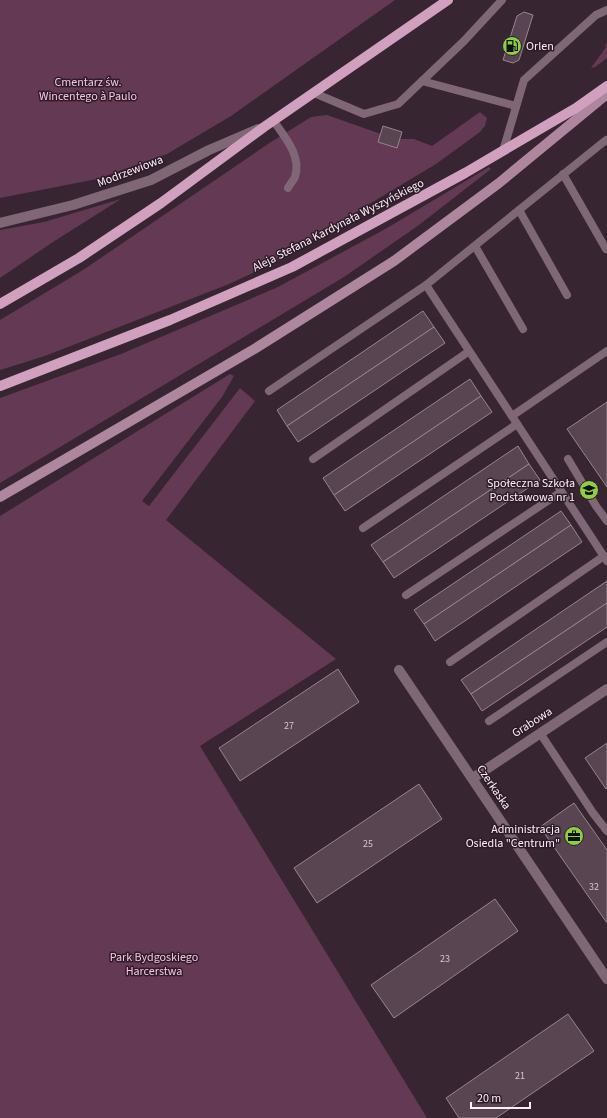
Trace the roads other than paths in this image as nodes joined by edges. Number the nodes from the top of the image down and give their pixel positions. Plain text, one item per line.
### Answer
1 (448, 0) edge
2 (502, 0) edge
3 (607, 10) edge
4 (422, 81) junction
5 (607, 86) edge
6 (314, 93) junction
7 (607, 94) edge
8 (516, 106) junction
9 (274, 120) junction
10 (264, 127) junction
11 (607, 141) edge
12 (503, 151) junction
13 (564, 174) junction
14 (288, 188) dead end
15 (519, 210) junction
16 (0, 223) edge
17 (476, 246) junction
18 (606, 249) edge
19 (426, 285) junction
20 (567, 295) dead end
21 (0, 304) edge
22 (523, 329) dead end
23 (607, 351) edge
24 (468, 352) junction
25 (0, 386) edge
26 (269, 391) dead end
27 (512, 416) junction
28 (517, 424) junction
29 (313, 459) dead end
30 (568, 459) dead end
31 (561, 492) junction
32 (0, 497) edge
33 (607, 521) edge
34 (363, 528) dead end
35 (606, 558) edge
36 (406, 594) dead end
37 (607, 642) edge
38 (450, 662) dead end
39 (399, 670) dead end
40 (607, 689) edge
41 (489, 721) dead end
42 (540, 733) junction
43 (473, 778) junction
44 (607, 831) edge
45 (607, 979) edge

1 - 6 main road
2 - 4 lane
3 - 8 lane
4 - 6 lane
4 - 8 lane
5 - 12 main road, Aleja Stefana Kardynała Wyszyńskiego
6 - 9 main road
7 - 32 street
8 - 12 lane
9 - 10 main road
9 - 14 lane
10 - 16 street, Modrzewiowa
10 - 21 main road
11 - 13 lane
12 - 25 main road, Aleja Stefana Kardynała Wyszyńskiego
13 - 15 lane
13 - 18 lane
15 - 17 lane
15 - 20 lane
17 - 19 lane
17 - 22 lane
19 - 24 lane
19 - 26 lane
23 - 27 lane
24 - 27 lane
24 - 29 lane
27 - 28 lane
28 - 31 lane
28 - 34 lane
30 - 33 lane
31 - 35 lane
31 - 36 lane
35 - 38 lane
37 - 41 lane
39 - 43 street, Czerkaska
40 - 42 street, Grabowa
42 - 43 street, Grabowa
42 - 44 lane
43 - 45 street, Czerkaska

